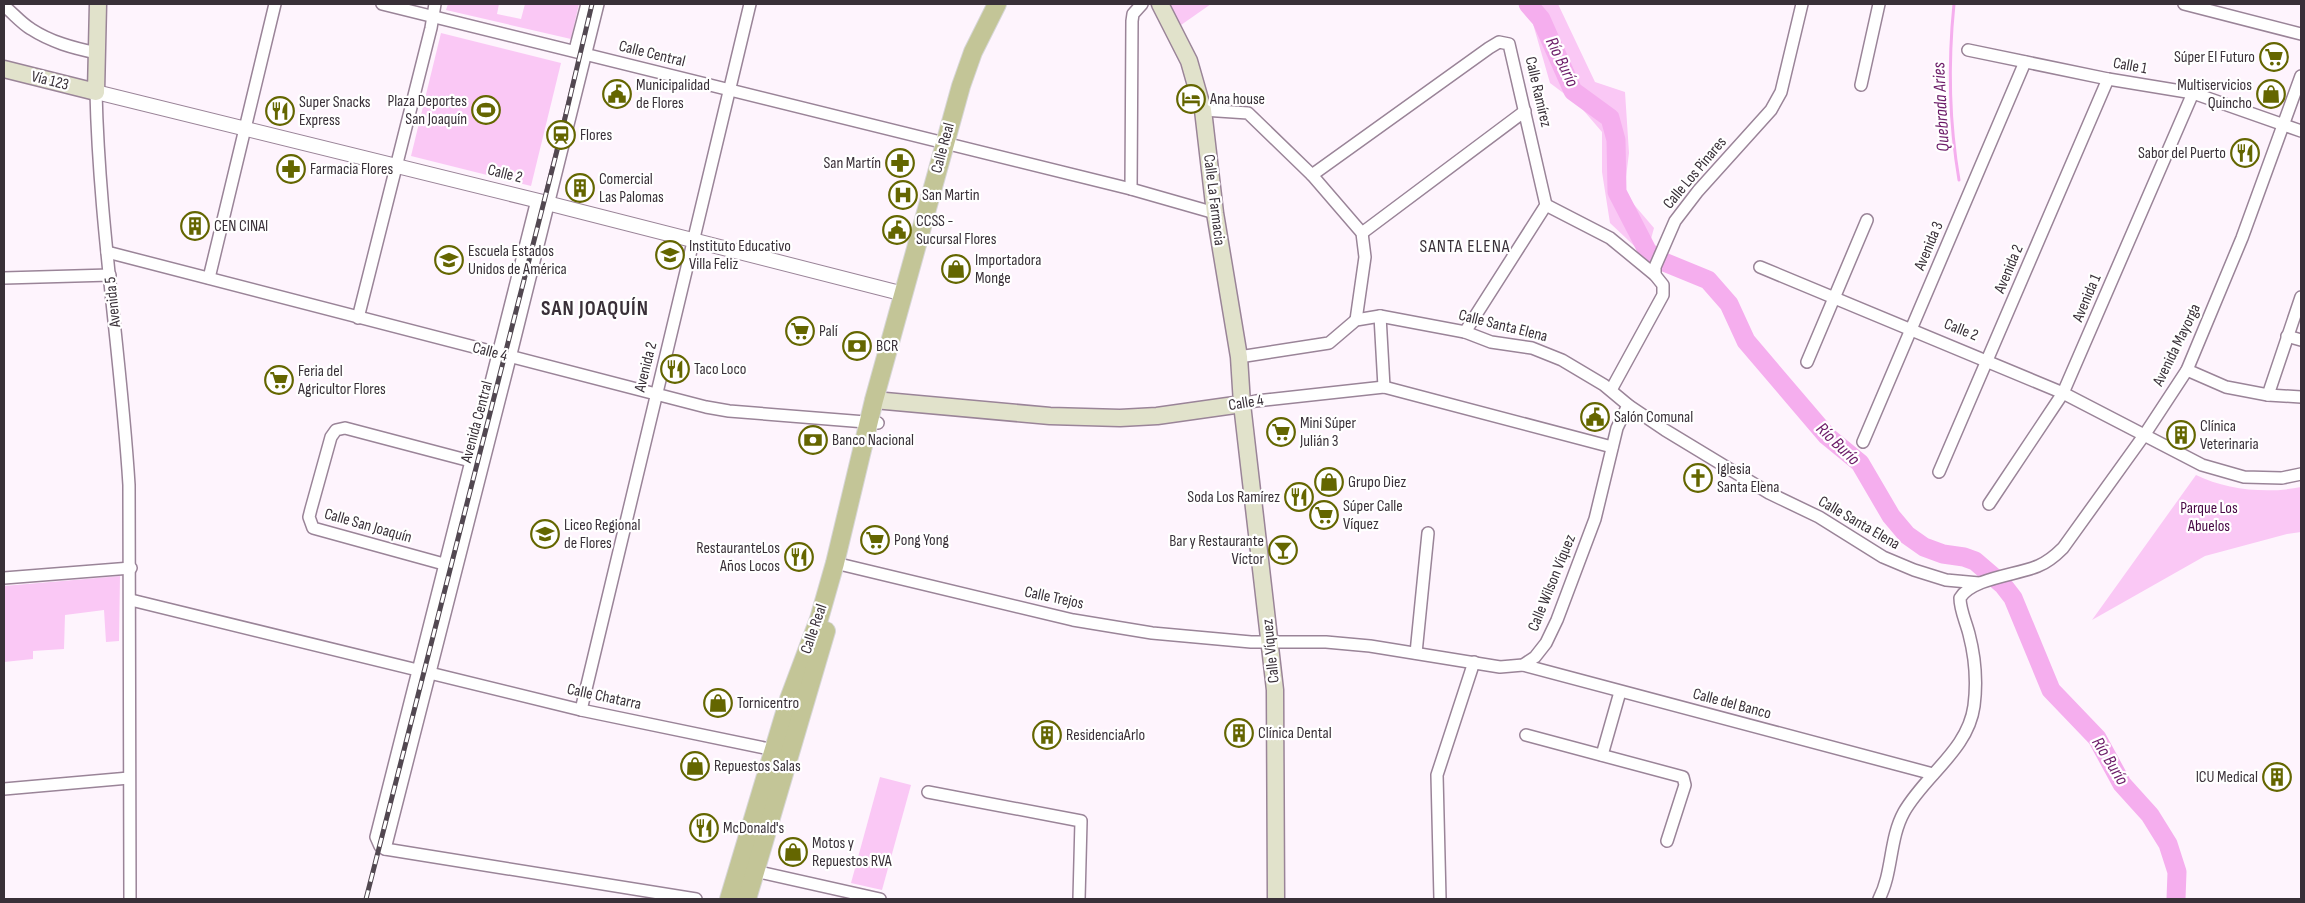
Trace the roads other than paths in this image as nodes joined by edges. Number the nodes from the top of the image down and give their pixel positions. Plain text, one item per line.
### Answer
1 (98, 4) edge
2 (274, 4) edge
3 (382, 4) edge
4 (587, 4) edge
5 (598, 4) edge
6 (750, 4) edge
7 (997, 4) edge
8 (1142, 4) edge
9 (1160, 4) edge
10 (1802, 4) edge
11 (1879, 4) edge
12 (2184, 4) edge
13 (4, 6) edge
14 (434, 9) edge
15 (2301, 34) edge
16 (1968, 50) dead end
17 (580, 52) junction
18 (97, 53) junction
19 (2024, 62) junction
20 (4, 69) edge
21 (2301, 76) edge
22 (2108, 79) junction
23 (1861, 85) dead end
24 (730, 90) junction
25 (96, 92) junction
26 (2193, 94) junction
27 (1203, 110) junction
28 (1526, 111) junction
29 (2282, 126) junction
30 (244, 129) junction
31 (2301, 131) edge
32 (944, 144) junction
33 (396, 166) junction
34 (1312, 175) junction
35 (1131, 189) junction
36 (543, 202) junction
37 (1546, 205) junction
38 (1215, 213) junction
39 (1867, 220) dead end
40 (1362, 233) junction
41 (694, 241) junction
42 (107, 252) junction
43 (1760, 267) dead end
44 (1655, 271) junction
45 (110, 274) junction
46 (4, 278) edge
47 (209, 278) junction
48 (904, 294) junction
49 (1834, 297) junction
50 (2301, 297) edge
51 (1380, 316) junction
52 (358, 318) junction
53 (1356, 320) junction
54 (1912, 329) junction
55 (1465, 332) junction
56 (2287, 336) junction
57 (2301, 340) edge
58 (499, 354) junction
59 (1239, 356) junction
60 (510, 358) junction
61 (1988, 360) junction
62 (1807, 362) dead end
63 (2187, 370) junction
64 (1384, 387) junction
65 (1611, 390) junction
66 (2063, 393) junction
67 (656, 394) junction
68 (2268, 395) junction
69 (2301, 396) edge
70 (878, 401) junction
71 (1242, 404) junction
72 (1628, 405) junction
73 (873, 423) junction
74 (2145, 434) junction
75 (1863, 442) dead end
76 (1612, 448) junction
77 (471, 462) junction
78 (482, 465) junction
79 (1939, 472) dead end
80 (2301, 474) edge
81 (1989, 504) dead end
82 (1428, 533) dead end
83 (444, 564) junction
84 (840, 565) junction
85 (131, 568) junction
86 (456, 568) junction
87 (4, 578) edge
88 (1946, 580) junction
89 (1979, 583) junction
90 (131, 600) junction
91 (1960, 604) junction
92 (1270, 642) junction
93 (1416, 653) junction
94 (1474, 662) junction
95 (1523, 665) junction
96 (423, 673) junction
97 (807, 692) junction
98 (1620, 692) junction
99 (581, 710) junction
100 (1526, 735) dead end
101 (774, 750) junction
102 (1602, 755) junction
103 (1932, 774) junction
104 (130, 778) junction
105 (4, 789) edge
106 (777, 791) junction
107 (928, 792) dead end
108 (757, 810) junction
109 (1667, 841) dead end
110 (385, 849) junction
111 (755, 872) junction
112 (130, 899) edge
113 (696, 899) edge
114 (729, 899) edge
115 (736, 899) edge
116 (747, 899) edge
117 (880, 899) edge
118 (1078, 899) edge
119 (1276, 899) edge
120 (1440, 899) edge
121 (1879, 899) edge

1 - 18 main road, Avenida 5
2 - 30 street
3 - 14 street, Calle Central
4 - 17 street, Avenida Central
5 - 17 street, Avenida Central
6 - 24 street, Avenida 2
7 - 32 main road, Calle Real
8 - 35 street
9 - 27 main road, Calle La Farmacia
10 - 44 street, Calle Los Pinares
11 - 23 street
12 - 15 street
13 - 18 street
14 - 17 street, Calle Central
14 - 33 street
16 - 19 street, Calle 1
17 - 24 street, Calle Central
17 - 36 street, Avenida Central
18 - 25 main road, Avenida 5
19 - 22 street, Calle 1
19 - 54 street, Avenida 3
20 - 25 main road, Vía 123
21 - 29 street, Avenida Mayorga
22 - 26 street, Calle 1
22 - 61 street, Avenida 2
24 - 32 street, Calle Central
24 - 41 street, Avenida 2
25 - 30 street, Calle 2
25 - 42 street, Avenida 5
26 - 29 street, Calle 1
26 - 66 street, Avenida 1
27 - 34 street
27 - 38 main road, Calle La Farmacia
28 - 34 street, Calle Ramírez
28 - 37 street, Calle Ramírez
28 - 40 street
29 - 31 street, Calle 1
29 - 63 street, Avenida Mayorga
30 - 33 street, Calle 2
30 - 47 street
32 - 35 street, Calle Central
32 - 48 main road, Calle Real
33 - 36 street, Calle 2
33 - 52 street
34 - 40 street
35 - 38 street, Calle Central
36 - 41 street, Calle 2
36 - 58 street, Avenida Central
36 - 60 street, Avenida Central
37 - 44 street
37 - 55 street
38 - 59 main road, Calle La Farmacia
39 - 49 street
40 - 53 street
41 - 48 street, Calle 2
41 - 67 street, Avenida 2
42 - 45 street, Avenida 5
42 - 47 street, Calle 4
43 - 49 street, Calle 2
44 - 65 street
45 - 46 street
45 - 85 street, Avenida 5
47 - 52 street, Calle 4
48 - 70 main road, Calle Real
49 - 54 street, Calle 2
49 - 62 street
50 - 56 street
51 - 53 street, Calle Santa Elena
51 - 55 street, Calle Santa Elena
51 - 64 street
52 - 58 street, Calle 4
53 - 59 street
54 - 61 street, Calle 2
54 - 75 street, Avenida 3
55 - 65 street, Calle Santa Elena
56 - 57 street
56 - 68 street
58 - 60 street, Calle 4
58 - 77 street, Avenida Central
59 - 71 main road, Calle La Farmacia
60 - 67 street, Calle 4
60 - 78 street, Avenida Central
61 - 66 street, Calle 2
61 - 79 street, Avenida 2
63 - 68 street
63 - 74 street, Avenida Mayorga
64 - 71 street, Calle 4
64 - 76 street, Calle 4
65 - 72 street, Calle Santa Elena
66 - 74 street, Calle 2
66 - 81 street, Avenida 1
67 - 73 street, Calle 4
67 - 99 street, Avenida 2
68 - 69 street
70 - 71 main road, Calle 4
70 - 73 main road, Calle Real
71 - 92 main road, Calle Víquez
72 - 76 street, Calle Wilson Víquez
72 - 88 street, Calle Santa Elena
73 - 84 main road, Calle Real
74 - 80 street, Calle 2
74 - 89 street, Avenida Mayorga
76 - 95 street, Calle Wilson Víquez
77 - 78 street, Calle San Joaquín
77 - 83 street, Avenida Central
77 - 83 street, Calle San Joaquín
78 - 86 street, Avenida Central
82 - 93 street
83 - 86 street, Calle San Joaquín
83 - 96 street, Avenida Central
84 - 92 street, Calle Trejos
84 - 97 main road, Calle Real
84 - 101 main road, Calle Real
85 - 87 street
85 - 90 street, Avenida 5
86 - 96 street, Avenida Central
88 - 89 street, Calle Santa Elena
88 - 91 street
89 - 91 street
90 - 96 street, Calle Chatarra
90 - 104 street, Avenida 5
91 - 103 street
92 - 93 street
92 - 119 main road, Calle Víquez
93 - 94 street
94 - 95 street
94 - 120 street
95 - 98 street, Calle del Banco
96 - 99 street, Calle Chatarra
96 - 110 street, Avenida Central
96 - 110 street, Avenida Central
97 - 101 main road
97 - 106 main road, Calle Real
98 - 102 street
98 - 103 street, Calle del Banco
99 - 101 street, Calle Chatarra
100 - 102 street
101 - 106 main road
101 - 108 main road, Calle Real
102 - 109 street
103 - 121 street
104 - 105 street
104 - 112 street, Avenida 5
106 - 111 main road, Calle Real
107 - 118 street
108 - 111 main road
108 - 114 main road, Calle Real
110 - 113 street
111 - 115 main road
111 - 116 main road, Calle Real
111 - 117 street

